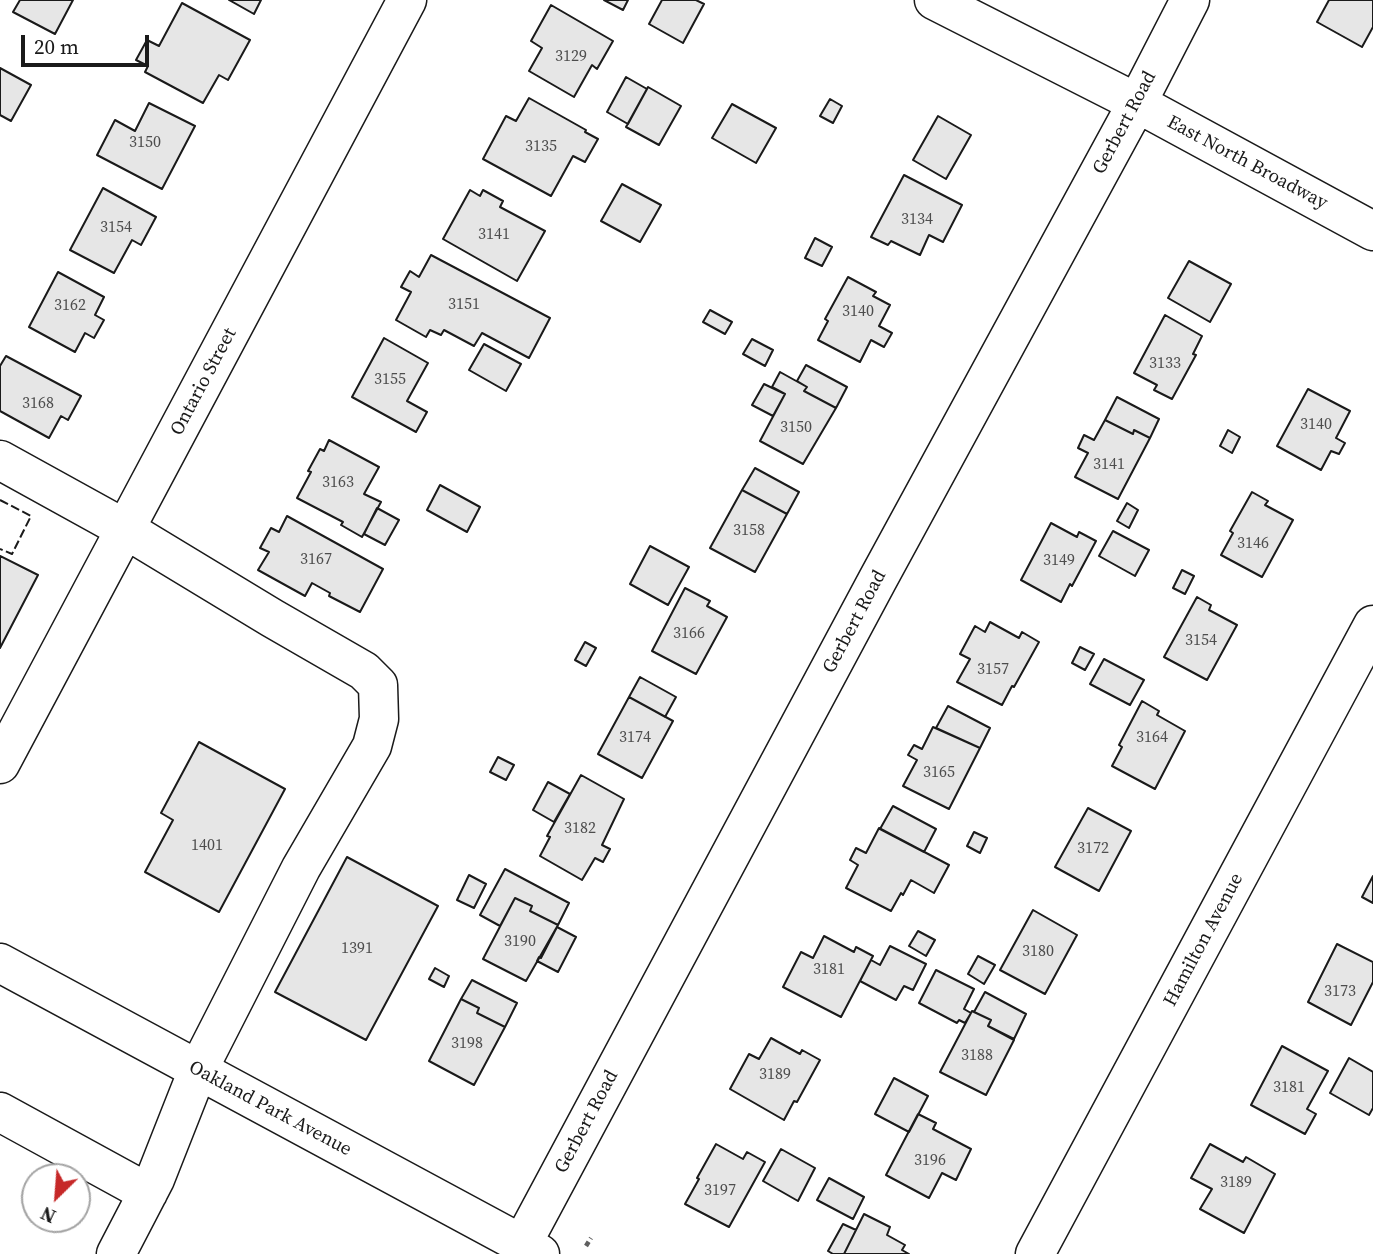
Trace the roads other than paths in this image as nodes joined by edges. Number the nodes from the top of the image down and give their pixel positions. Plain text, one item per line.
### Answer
1 (407, 0) edge
2 (934, 0) edge
3 (1190, 0) edge
4 (1137, 103) junction
5 (1373, 231) edge
6 (0, 460) edge
7 (125, 529) junction
8 (1373, 625) edge
9 (0, 764) edge
10 (0, 963) edge
11 (198, 1070) junction
12 (0, 1112) edge
13 (148, 1193) junction
14 (531, 1249) edge
15 (116, 1254) edge
16 (1035, 1254) edge

1 - 7 street, Ontario Street
2 - 4 street, East North Broadway
3 - 4 street, Gerbert Road
4 - 5 street, East North Broadway
4 - 14 street, Gerbert Road
6 - 7 street
7 - 9 street, Ontario Street
7 - 11 street
8 - 16 street, Hamilton Avenue
10 - 11 street, Oakland Park Avenue
11 - 13 street
11 - 14 street, Oakland Park Avenue
12 - 13 street
13 - 15 street

